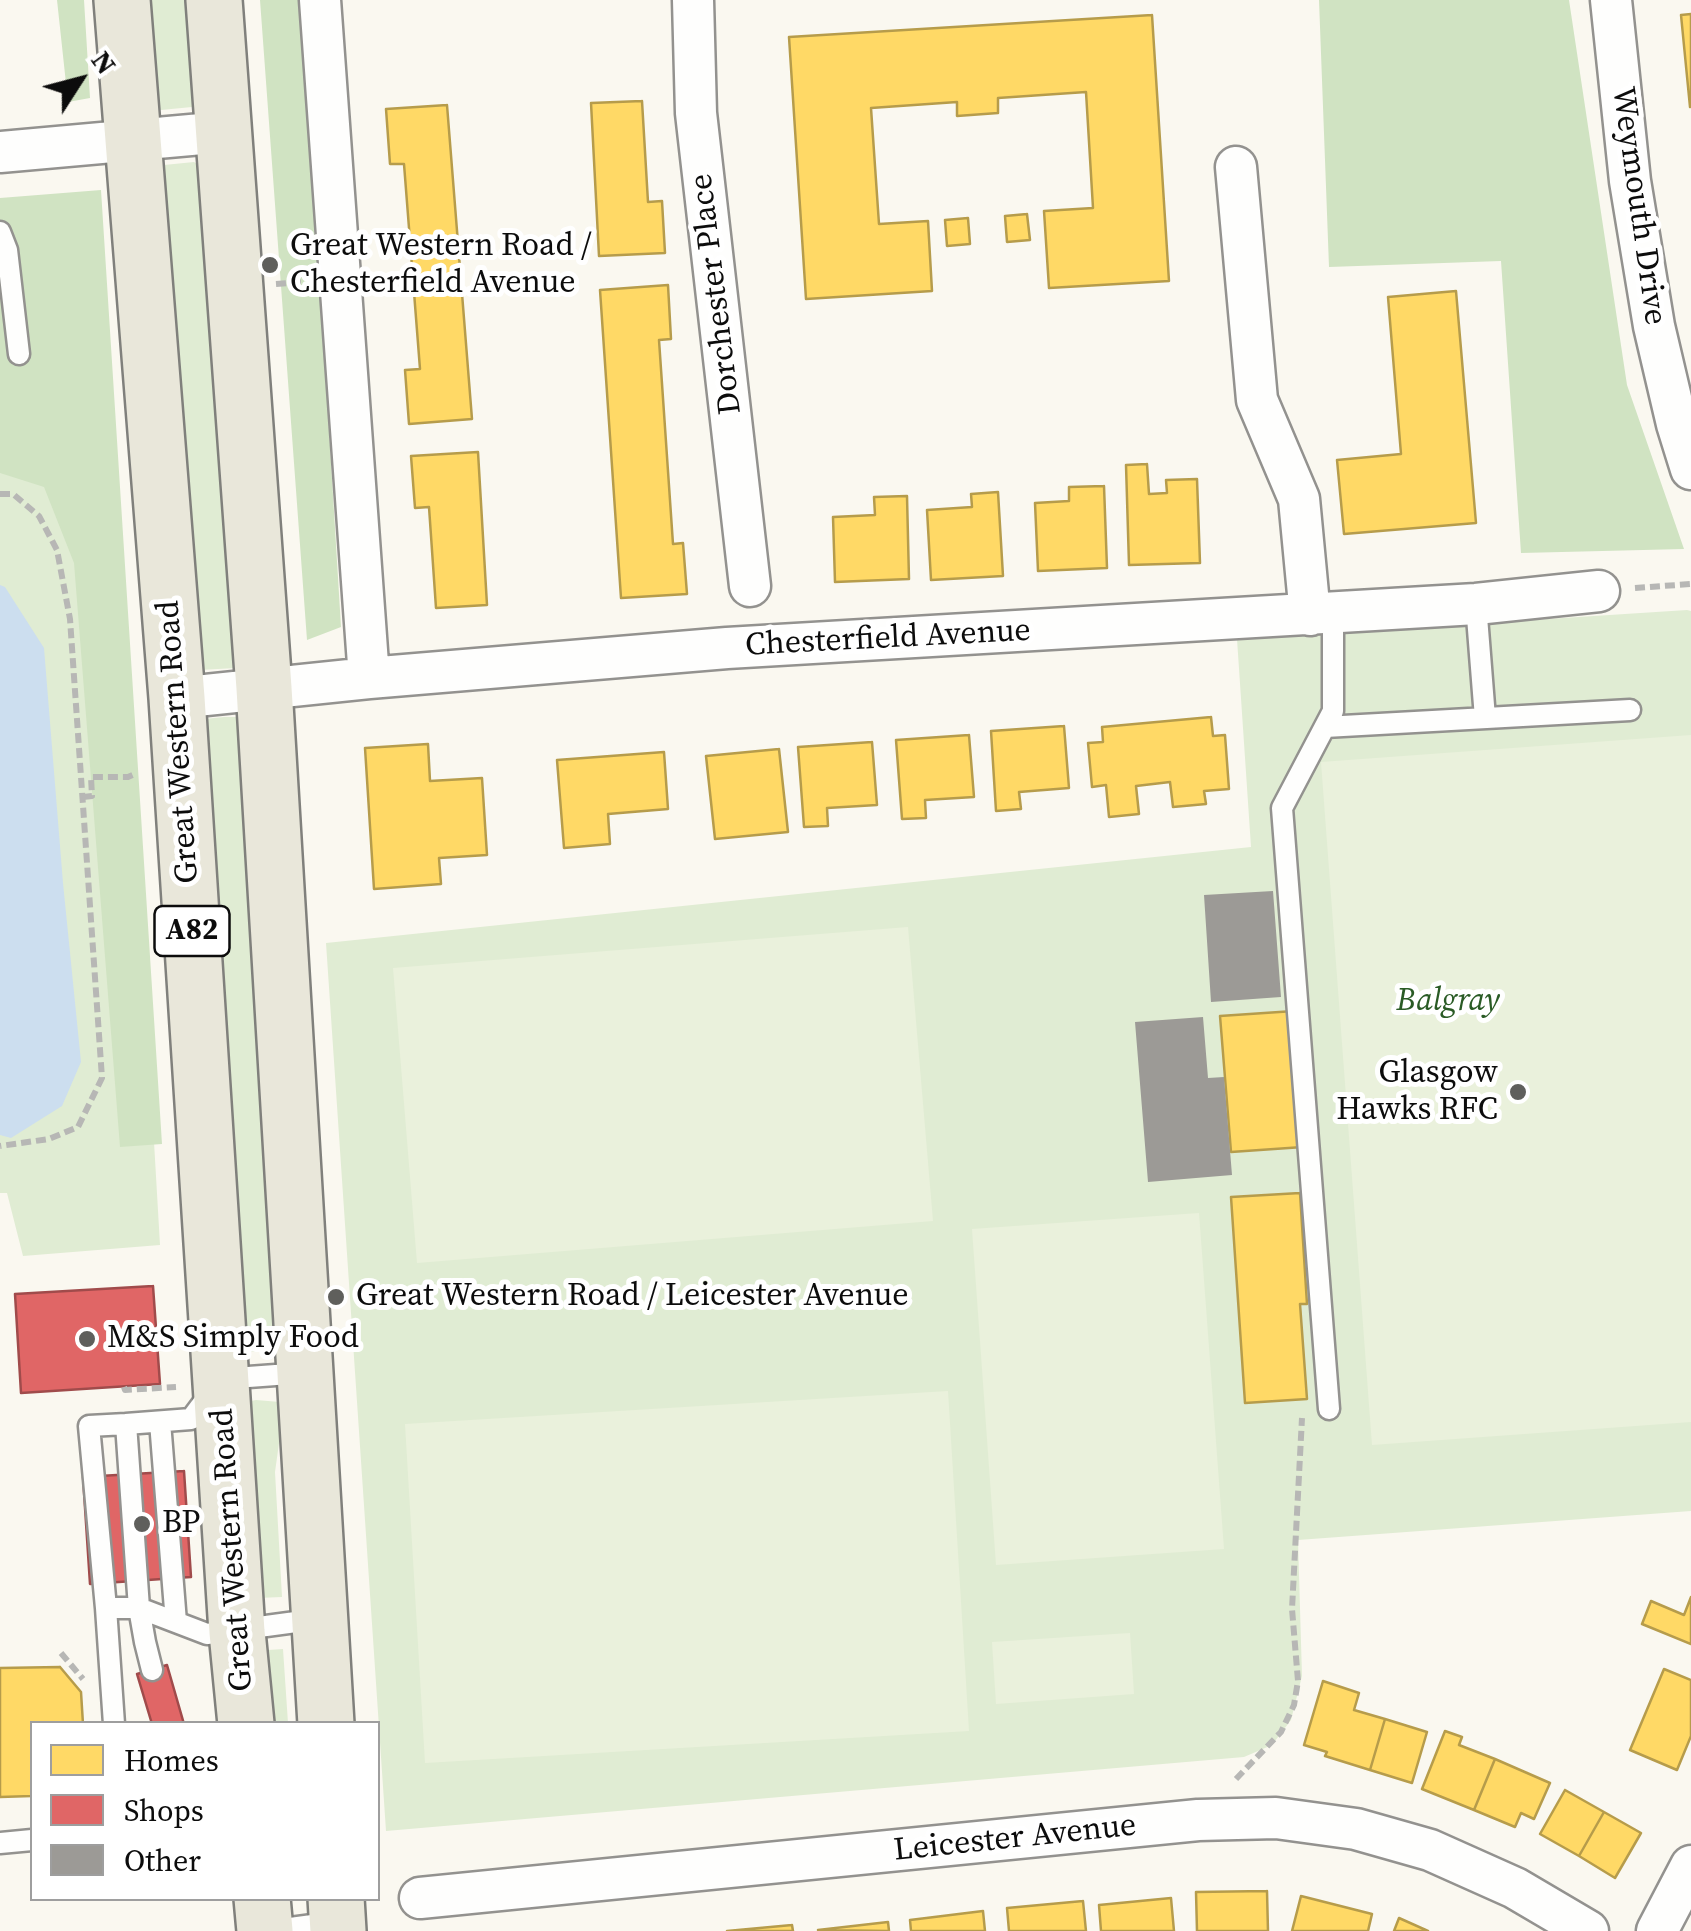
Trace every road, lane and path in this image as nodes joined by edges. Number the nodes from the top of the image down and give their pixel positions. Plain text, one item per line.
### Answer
1 (122, 0) edge
2 (214, 0) edge
3 (320, 0) edge
4 (692, 0) edge
5 (1610, 0) edge
6 (224, 132) junction
7 (133, 140) junction
8 (0, 152) edge
9 (1236, 167) dead end
10 (0, 232) edge
11 (340, 279) junction
12 (235, 288) junction
13 (18, 354) dead end
14 (1691, 469) edge
15 (0, 494) edge
16 (1691, 584) edge
17 (750, 586) dead end
18 (1599, 591) joint
19 (1476, 604) junction
20 (1322, 614) junction
21 (369, 678) junction
22 (264, 688) junction
23 (177, 698) junction
24 (1630, 710) dead end
25 (1485, 718) junction
26 (1324, 728) junction
27 (128, 777) dead end
28 (83, 798) junction
29 (0, 1146) edge
30 (305, 1373) junction
31 (222, 1379) junction
32 (1330, 1409) joint
33 (160, 1422) junction
34 (126, 1424) junction
35 (106, 1608) junction
36 (139, 1608) junction
37 (320, 1618) junction
38 (176, 1622) junction
39 (237, 1632) junction
40 (152, 1670) dead end
41 (114, 1721) edge
42 (246, 1721) edge
43 (326, 1721) edge
44 (1198, 1820) junction
45 (30, 1840) edge
46 (0, 1843) edge
47 (1691, 1866) edge
48 (420, 1898) dead end
49 (262, 1901) edge
50 (337, 1917) edge
51 (267, 1931) edge
52 (1588, 1931) edge
53 (1657, 1931) edge

1 - 7 main road, Great Western Road / A82
2 - 6 main road, A82
3 - 11 street
4 - 17 street, Dorchester Place
5 - 14 street, Weymouth Drive
6 - 7 street
6 - 12 main road, A82
7 - 8 street
7 - 23 main road, Great Western Road / A82
9 - 20 street
10 - 13 lane
11 - 12 path
11 - 21 street
12 - 22 main road, A82
15 - 28 path
16 - 18 path
18 - 19 street, Chesterfield Avenue
19 - 20 street, Chesterfield Avenue
19 - 25 lane
20 - 21 street, Chesterfield Avenue
20 - 26 lane
21 - 22 street, Chesterfield Avenue
22 - 23 street, Chesterfield Avenue
22 - 30 main road, A82
23 - 31 main road, Great Western Road / A82
24 - 25 lane
25 - 26 lane
26 - 32 lane
27 - 28 path
28 - 29 path
30 - 31 lane
30 - 37 main road, A82
31 - 33 lane
31 - 39 main road, Great Western Road / A82
32 - 44 path
33 - 34 lane
33 - 38 lane
34 - 35 lane
34 - 36 lane
35 - 36 lane
35 - 41 lane
36 - 38 lane
36 - 40 lane
37 - 39 lane
37 - 43 main road, A82
38 - 39 lane
39 - 42 main road, Great Western Road / A82
44 - 48 street, Leicester Avenue
44 - 52 street, Leicester Avenue
45 - 46 lane
47 - 53 street
49 - 51 main road
50 - 51 lane

